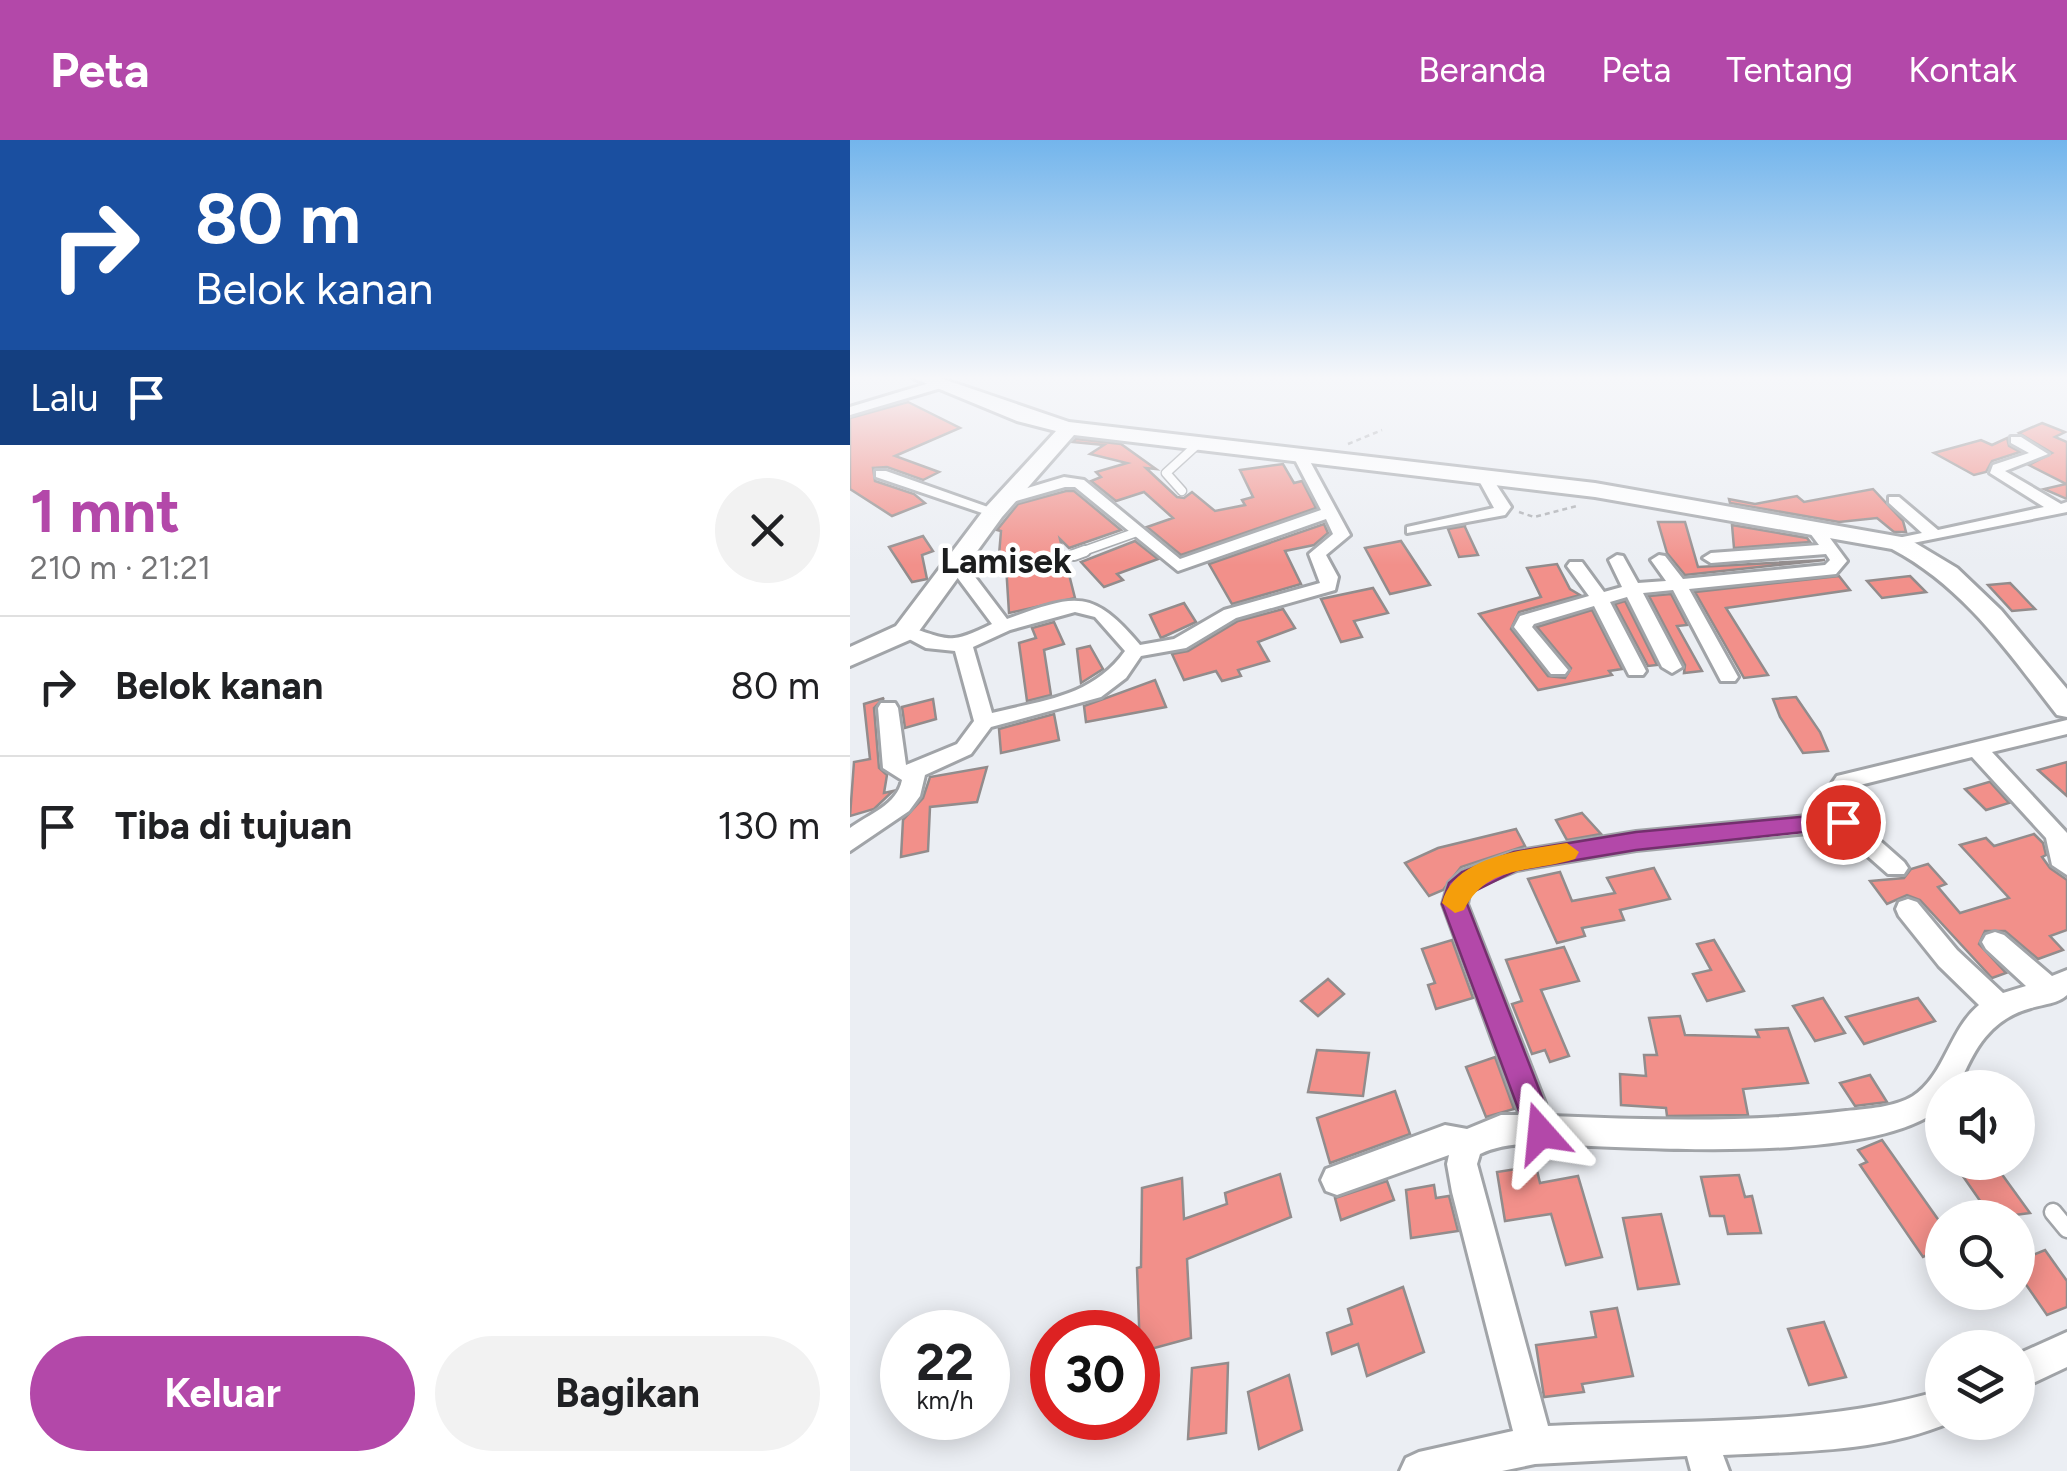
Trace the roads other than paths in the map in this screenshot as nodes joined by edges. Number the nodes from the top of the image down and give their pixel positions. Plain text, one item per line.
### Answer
1 (1059, 440) edge
2 (1182, 440) edge
3 (2016, 440) dead end
4 (1200, 442) junction
5 (1299, 454) junction
6 (881, 474) dead end
7 (1483, 475) junction
8 (1182, 491) dead end
9 (1894, 500) dead end
10 (1000, 505) junction
11 (2062, 508) edge
12 (1328, 513) junction
13 (1815, 529) junction
14 (1413, 530) dead end
15 (1137, 532) junction
16 (1934, 535) junction
17 (1898, 543) junction
18 (1832, 549) junction
19 (1074, 555) dead end
20 (1711, 558) dead end
21 (1618, 560) dead end
22 (1659, 560) dead end
23 (957, 565) junction
24 (1576, 566) dead end
25 (1679, 586) junction
26 (1634, 589) junction
27 (1598, 596) junction
28 (1003, 626) junction
29 (905, 632) junction
30 (963, 646) junction
31 (1135, 651) junction
32 (850, 658) edge
33 (1672, 667) dead end
34 (1558, 670) dead end
35 (1636, 671) dead end
36 (1728, 677) dead end
37 (888, 708) dead end
38 (2067, 708) edge
39 (984, 722) junction
40 (2067, 727) edge
41 (1979, 752) junction
42 (914, 771) junction
43 (1843, 822) junction
44 (850, 842) edge
45 (2067, 866) edge
46 (1896, 868) dead end
47 (1908, 909) dead end
48 (1995, 942) dead end
49 (2059, 986) edge
50 (1998, 1006) junction
51 (1950, 1070) edge
52 (1925, 1105) edge
53 (1541, 1133) junction
54 (1468, 1144) junction
55 (1337, 1180) dead end
56 (2054, 1212) dead end
57 (2067, 1230) edge
58 (2067, 1348) edge
59 (2035, 1364) edge
60 (1925, 1413) edge
61 (1535, 1445) junction
62 (1705, 1454) edge
63 (1419, 1471) edge

1 - 10 street
2 - 4 street
3 - 11 street
4 - 5 street
4 - 8 lane
5 - 7 street
5 - 12 street
6 - 10 street
7 - 13 street
7 - 14 street
9 - 16 street
10 - 15 street
10 - 23 street
11 - 16 street
12 - 15 street
12 - 31 street
13 - 17 street
13 - 18 street
15 - 19 lane
16 - 17 street
17 - 38 street
18 - 20 street
18 - 25 street
21 - 26 street
22 - 25 street
23 - 28 street
23 - 29 street
24 - 27 street
25 - 26 street
25 - 36 street
26 - 27 street
26 - 33 street
27 - 34 street
27 - 35 street
28 - 30 street
28 - 31 street
29 - 30 street
29 - 32 street
30 - 39 street
31 - 39 street
37 - 42 street
39 - 42 street
40 - 41 street
41 - 43 street
41 - 45 street
42 - 44 street
43 - 46 street
43 - 53 street
47 - 50 street
48 - 49 street
49 - 50 street
50 - 51 street
52 - 53 street
53 - 54 street
54 - 55 street
54 - 61 street
56 - 57 lane
58 - 59 street
60 - 62 street
61 - 62 street
61 - 63 street

